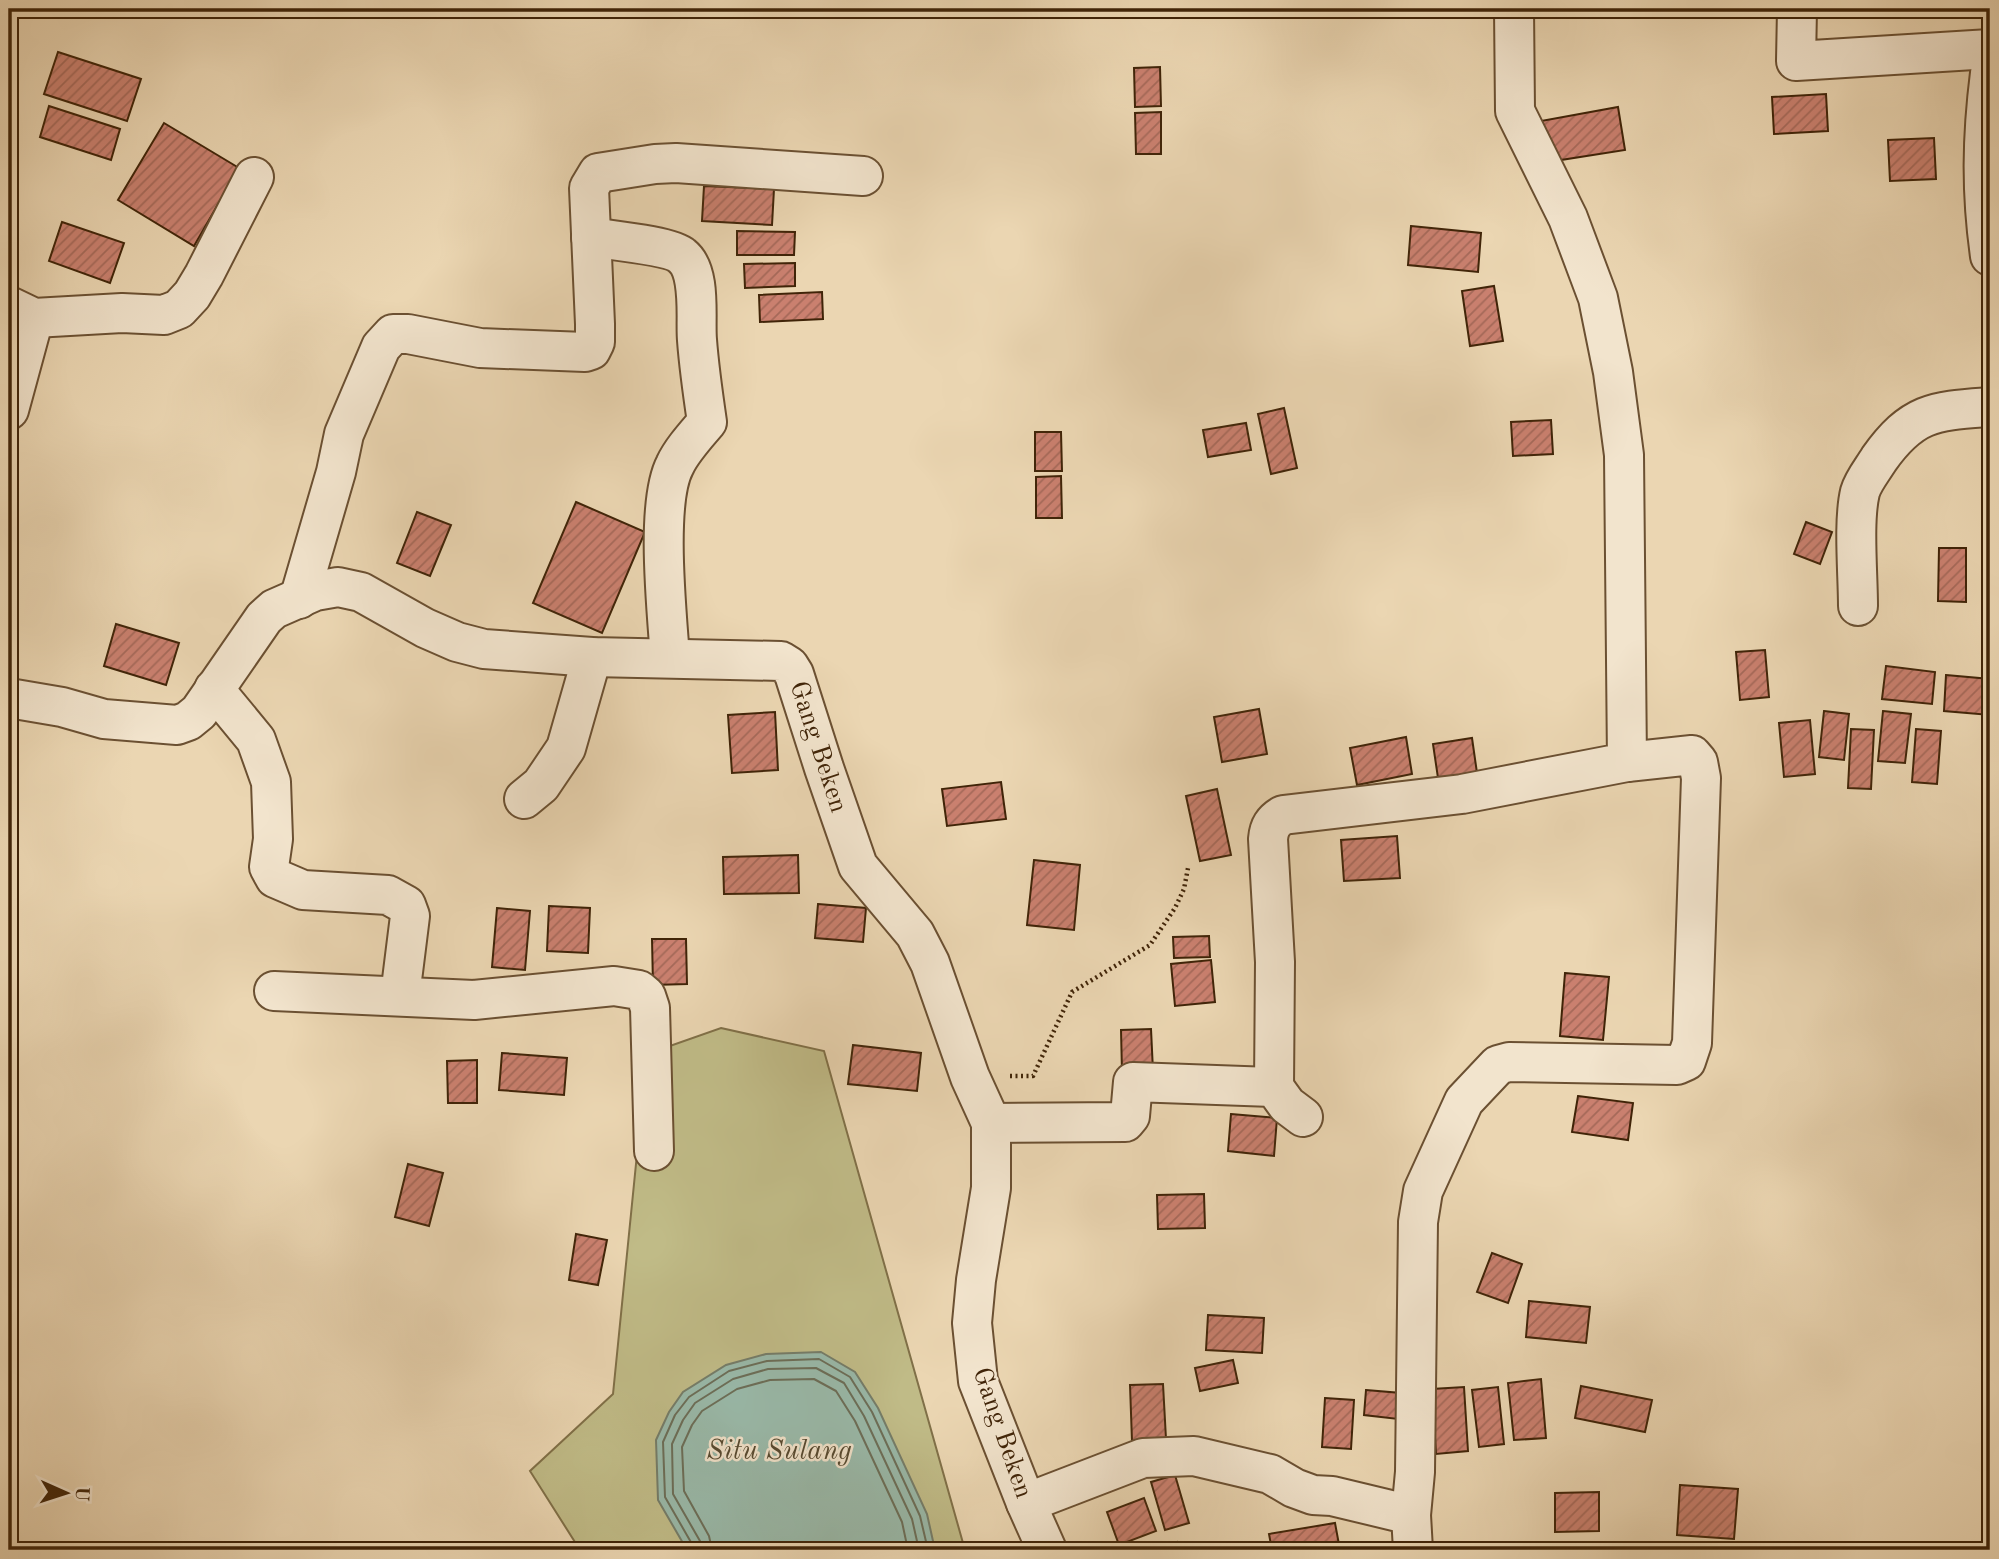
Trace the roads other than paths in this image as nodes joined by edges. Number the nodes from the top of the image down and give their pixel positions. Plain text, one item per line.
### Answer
1 (1514, 9) edge
2 (1797, 9) edge
3 (1990, 49) edge
4 (1990, 73) edge
5 (863, 176) dead end
6 (254, 177) dead end
7 (592, 237) junction
8 (1990, 256) edge
9 (22, 312) edge
10 (1990, 407) edge
11 (9, 410) edge
12 (299, 599) junction
13 (1858, 606) dead end
14 (592, 657) junction
15 (670, 658) junction
16 (214, 689) junction
17 (9, 698) edge
18 (1627, 762) junction
19 (524, 799) dead end
20 (274, 991) dead end
21 (400, 996) junction
22 (1274, 1087) junction
23 (1303, 1117) dead end
24 (991, 1124) junction
25 (654, 1150) dead end
26 (1026, 1503) junction
27 (1412, 1533) edge
28 (1047, 1550) edge

1 - 18 street
2 - 3 street
4 - 8 street
5 - 7 street
6 - 9 street
7 - 12 street
7 - 15 street
9 - 11 street
10 - 13 street
12 - 14 street, Gang Beken
12 - 16 street, Gang Beken
14 - 15 street, Gang Beken
14 - 19 street
15 - 24 street, Gang Beken
16 - 17 street, Gang Beken
16 - 21 street
18 - 22 street
18 - 27 street
20 - 21 street
21 - 25 street
22 - 23 street
22 - 24 street
24 - 26 street, Gang Beken
26 - 27 street
26 - 28 street, Gang Beken

